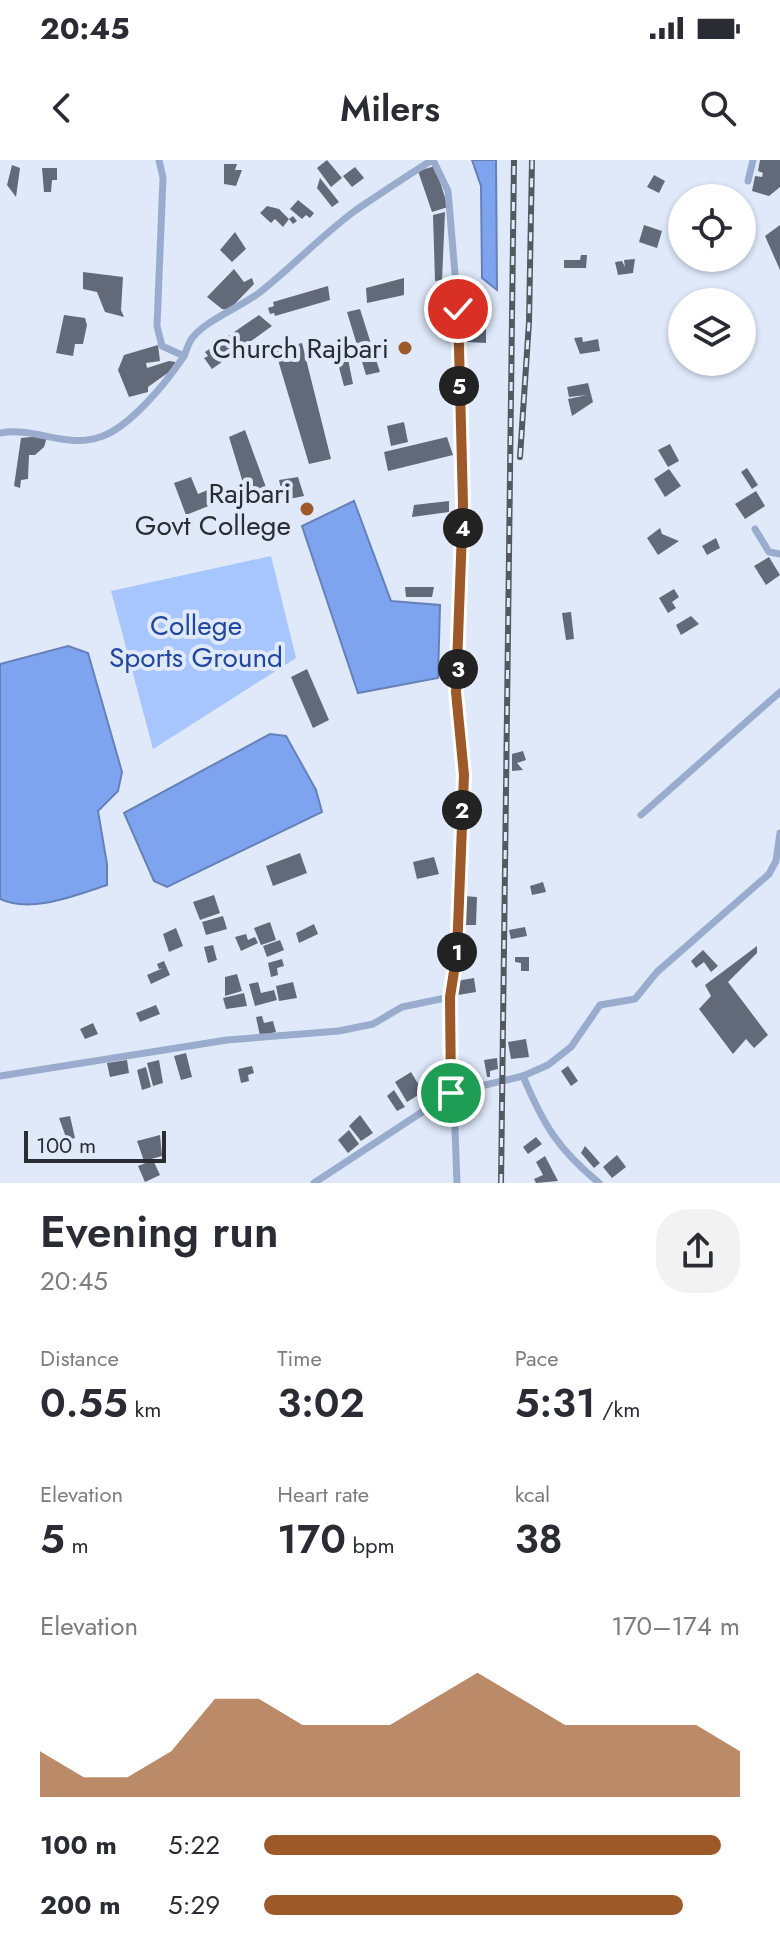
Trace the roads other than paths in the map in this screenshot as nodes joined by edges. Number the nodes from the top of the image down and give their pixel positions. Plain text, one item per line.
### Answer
1 (159, 160) edge
2 (433, 160) edge
3 (753, 160) edge
4 (748, 181) dead end
5 (184, 356) junction
6 (0, 433) edge
7 (755, 529) dead end
8 (780, 554) edge
9 (780, 692) edge
10 (641, 815) dead end
11 (780, 833) edge
12 (450, 997) junction
13 (0, 1076) edge
14 (523, 1076) junction
15 (451, 1093) junction
16 (314, 1183) edge
17 (457, 1183) edge
18 (599, 1183) edge

1 - 5 street
2 - 5 street
2 - 12 street
3 - 4 street
5 - 6 street
7 - 8 street
9 - 10 street
11 - 14 street
12 - 13 street
12 - 15 street
14 - 15 street
14 - 18 street
15 - 16 street
15 - 17 street

